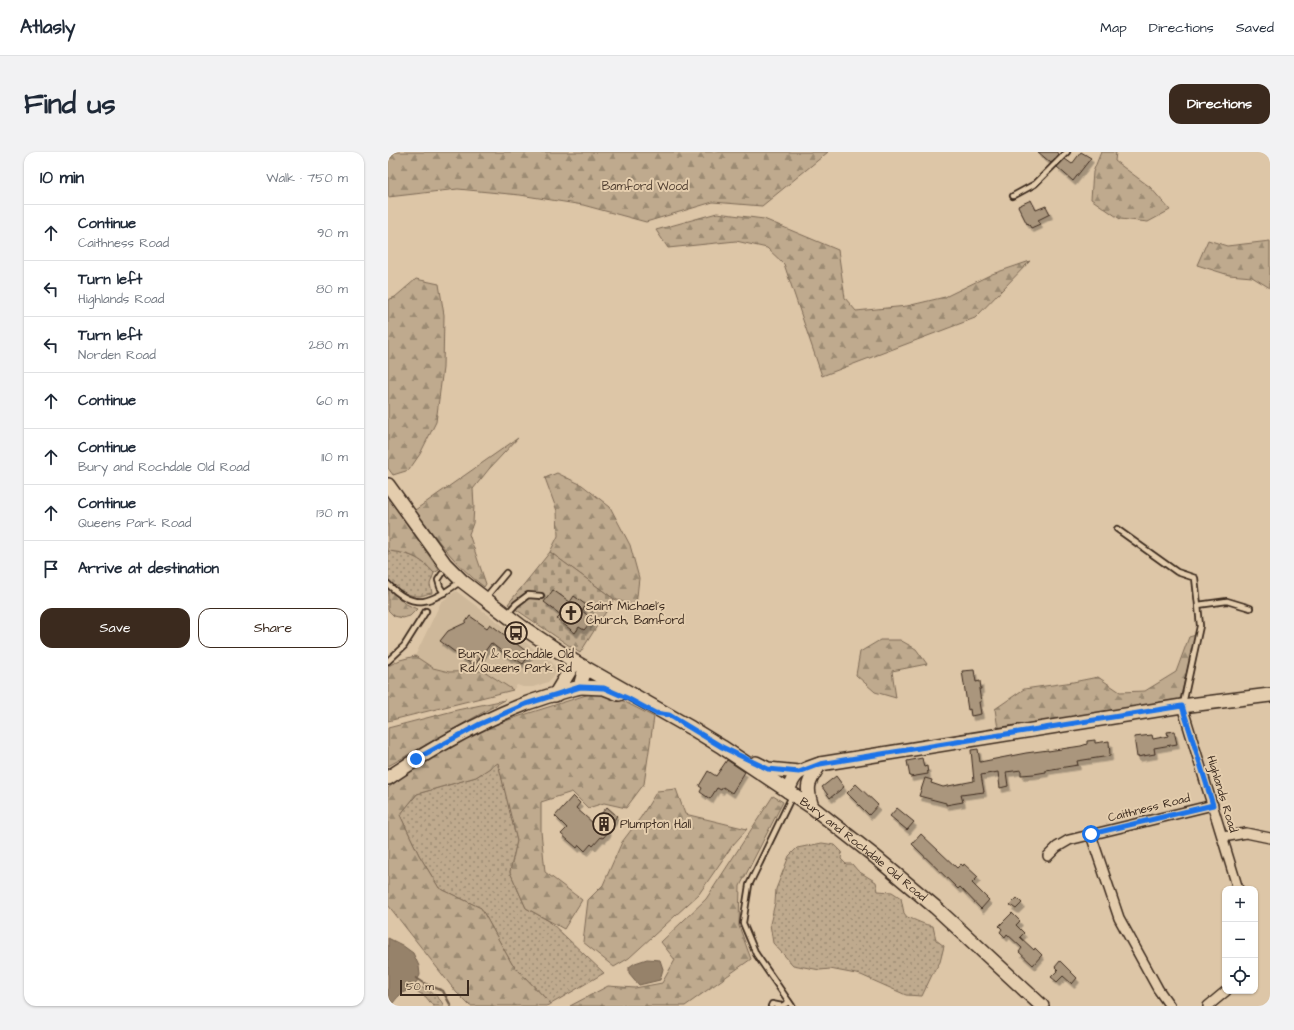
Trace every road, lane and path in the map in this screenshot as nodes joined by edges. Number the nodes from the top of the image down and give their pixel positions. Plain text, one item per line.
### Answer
1 (1067, 152) edge
2 (1013, 196) dead end
3 (388, 485) edge
4 (1117, 529) dead end
5 (506, 573) dead end
6 (442, 574) dead end
7 (462, 581) junction
8 (388, 584) edge
9 (444, 593) junction
10 (541, 596) dead end
11 (485, 598) junction
12 (1198, 605) junction
13 (1250, 608) dead end
14 (426, 610) dead end
15 (506, 615) junction
16 (388, 661) edge
17 (580, 665) junction
18 (580, 687) junction
19 (555, 694) junction
20 (1270, 696) edge
21 (1182, 706) junction
22 (668, 715) junction
23 (722, 747) junction
24 (820, 764) junction
25 (799, 772) junction
26 (388, 778) edge
27 (790, 793) junction
28 (1213, 805) junction
29 (812, 807) junction
30 (1091, 834) junction
31 (1223, 837) junction
32 (1270, 838) edge
33 (1048, 856) dead end
34 (1237, 886) edge
35 (1222, 994) edge
36 (790, 1004) edge
37 (771, 1006) edge
38 (1042, 1006) edge
39 (1170, 1006) edge
40 (1208, 1006) edge

1 - 2 lane
3 - 7 street, Bury and Rochdale Old Road
4 - 12 lane
5 - 11 lane
6 - 9 lane
7 - 9 lane
7 - 11 street, Bury and Rochdale Old Road
8 - 9 lane
10 - 15 lane
11 - 15 street, Bury and Rochdale Old Road
12 - 13 lane
12 - 21 lane
14 - 16 lane
15 - 17 street, Bury and Rochdale Old Road
17 - 18 street
17 - 19 street
17 - 22 street, Bury and Rochdale Old Road
18 - 19 street, Bury and Rochdale Old Road
18 - 22 street, Bury and Rochdale Old Road
19 - 26 street, Bury and Rochdale Old Road
20 - 21 street
21 - 24 street
21 - 28 street, Highlands Road
22 - 23 street, Bury and Rochdale Old Road
23 - 25 street
23 - 27 street, Bury and Rochdale Old Road
24 - 25 street
24 - 27 street
24 - 29 street
25 - 27 street
27 - 29 street, Bury and Rochdale Old Road
27 - 36 lane
28 - 30 street, Caithness Road
28 - 31 street, Highlands Road
29 - 38 street, Bury and Rochdale Old Road
30 - 33 street, Caithness Road
30 - 39 street
31 - 32 street
31 - 34 street, Highlands Road
35 - 40 street
36 - 37 lane

